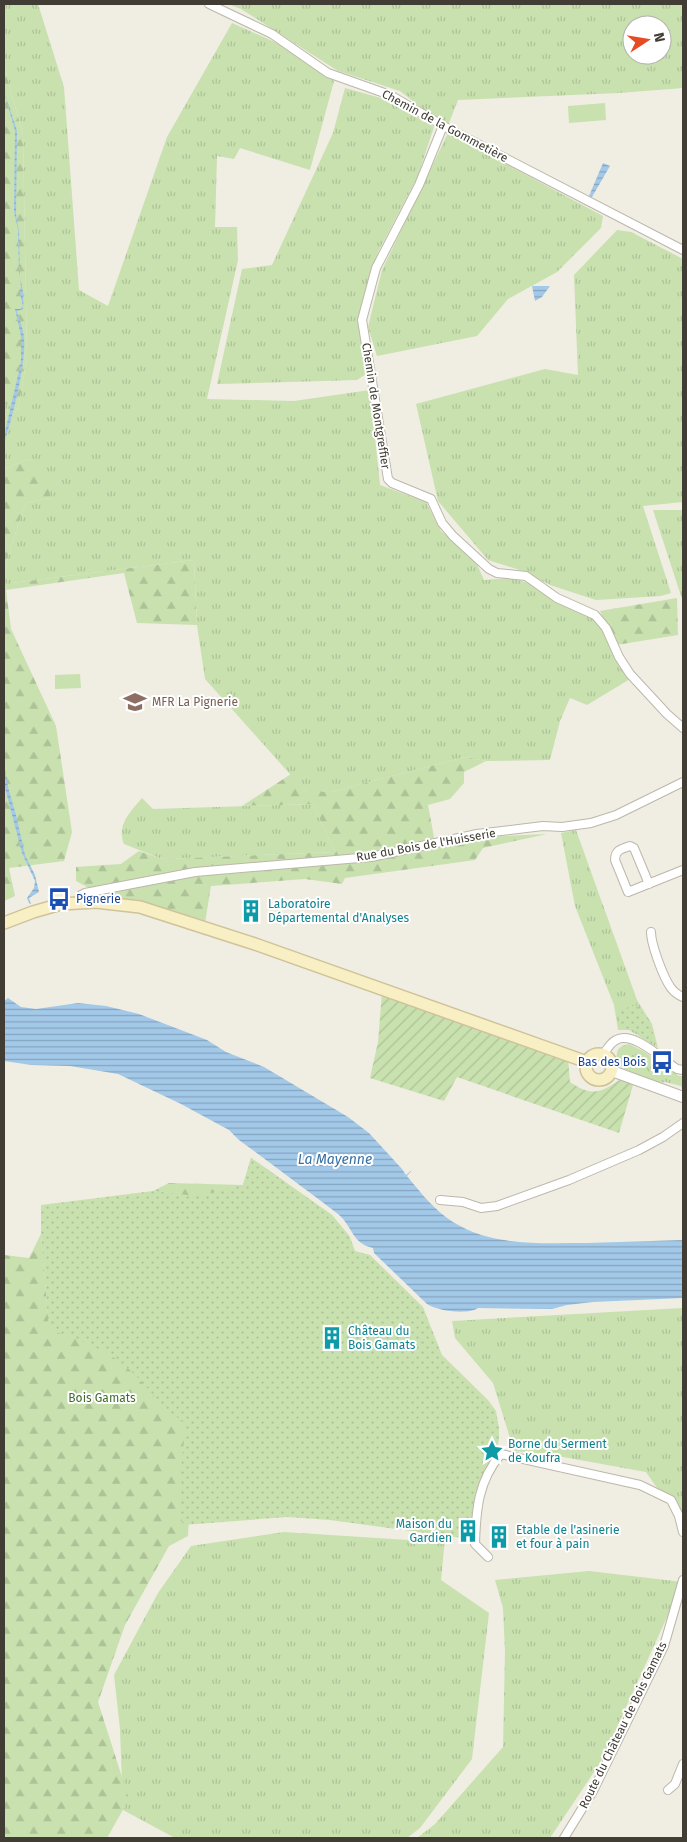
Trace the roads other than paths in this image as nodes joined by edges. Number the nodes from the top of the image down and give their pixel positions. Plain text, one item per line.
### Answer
1 (209, 4) edge
2 (443, 126) junction
3 (683, 250) edge
4 (683, 728) edge
5 (683, 782) edge
6 (683, 870) edge
7 (649, 884) junction
8 (77, 903) junction
9 (4, 923) edge
10 (651, 932) dead end
11 (683, 997) edge
12 (603, 1054) junction
13 (587, 1062) junction
14 (683, 1070) edge
15 (612, 1071) junction
16 (683, 1097) edge
17 (683, 1123) edge
18 (440, 1200) dead end
19 (683, 1532) edge
20 (488, 1557) dead end
21 (683, 1580) edge
22 (683, 1764) edge
23 (675, 1784) junction
24 (683, 1788) edge
25 (668, 1790) dead end
26 (564, 1838) edge

1 - 2 street, Chemin de la Gommetière
2 - 3 street, Chemin de la Gommetière
2 - 4 street, Chemin de Montgreffier
5 - 8 street, Rue du Bois de l'Huisserie
6 - 7 street
7 - 7 street
8 - 9 main road
8 - 13 main road
10 - 11 street
12 - 13 main road
12 - 14 street
12 - 15 main road
13 - 15 main road
15 - 16 street
17 - 18 street
19 - 20 street
21 - 26 street, Route du Château de Bois Gamats
22 - 23 street
23 - 24 street
23 - 25 street

